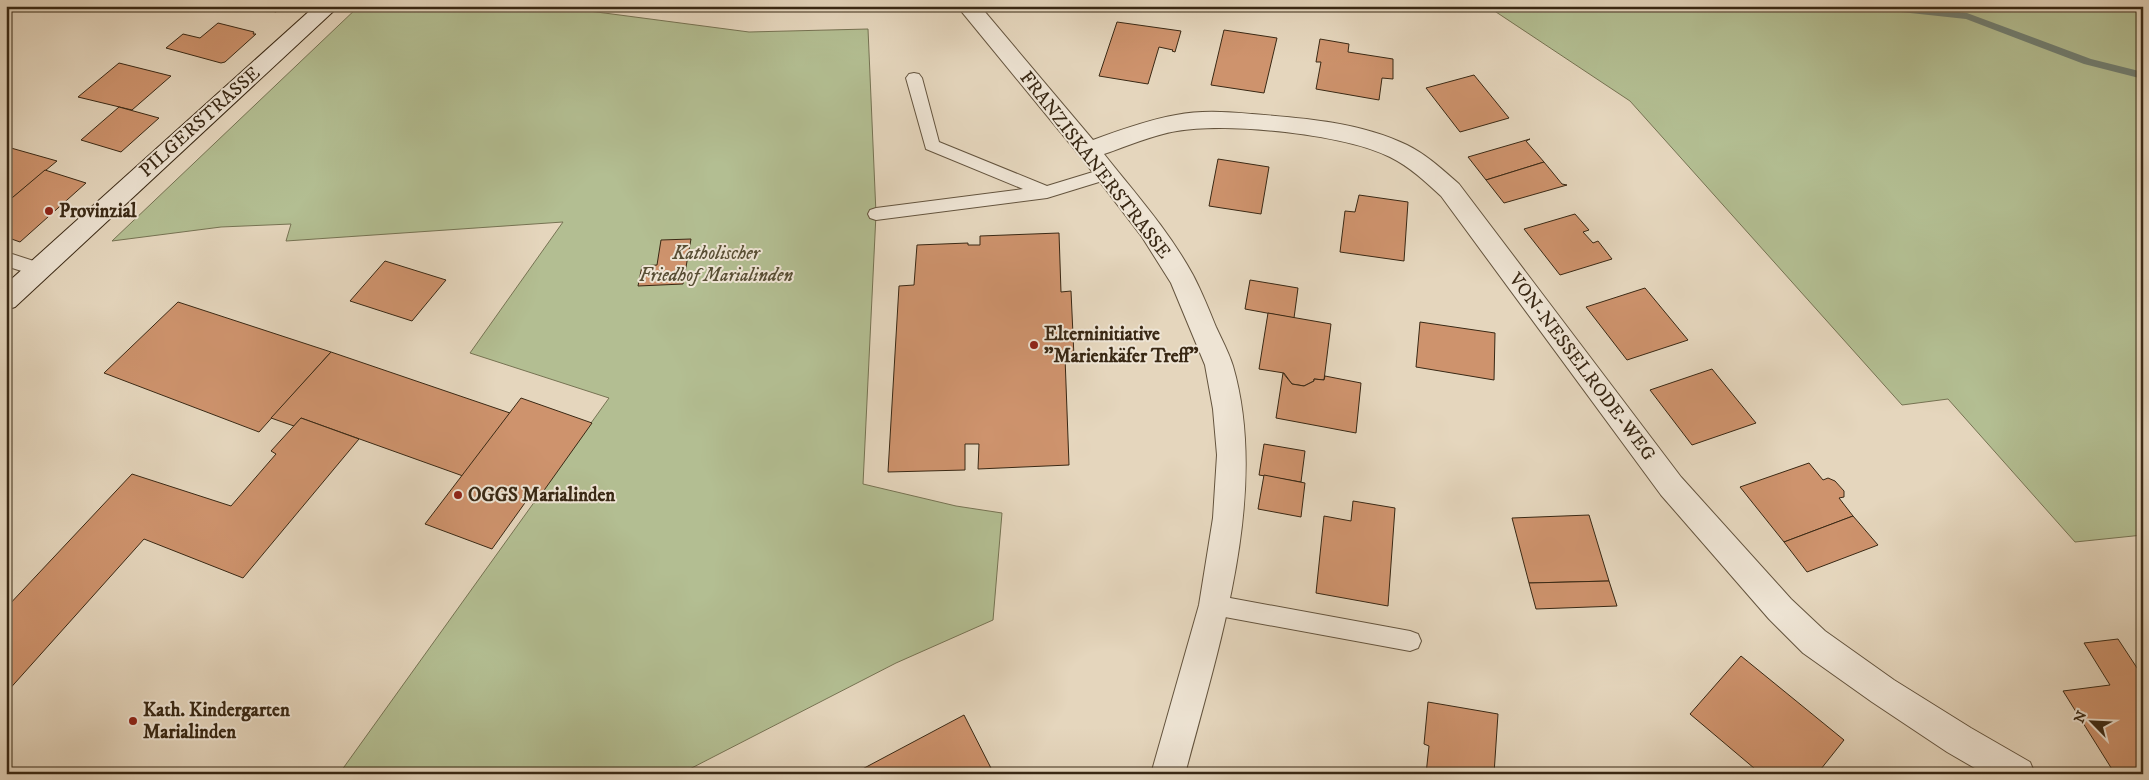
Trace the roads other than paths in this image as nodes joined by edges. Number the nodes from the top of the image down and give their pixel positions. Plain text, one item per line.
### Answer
1 (328, 6) edge
2 (968, 6) edge
3 (914, 78) dead end
4 (1088, 150) junction
5 (1106, 174) junction
6 (1047, 192) junction
7 (876, 214) dead end
8 (6, 259) edge
9 (40, 270) junction
10 (6, 300) edge
11 (1214, 605) junction
12 (1410, 641) dead end
13 (1168, 774) edge
14 (2018, 774) edge

1 - 9 street, PILGERSTRASSE
2 - 4 street, FRANZISKANERSTRASSE
3 - 6 lane
4 - 5 street, FRANZISKANERSTRASSE
4 - 14 street, VON-NESSELRODE-WEG
5 - 6 lane
5 - 11 street, FRANZISKANERSTRASSE
6 - 7 lane
8 - 9 lane
9 - 10 street, PILGERSTRASSE
11 - 12 lane
11 - 13 street, FRANZISKANERSTRASSE

